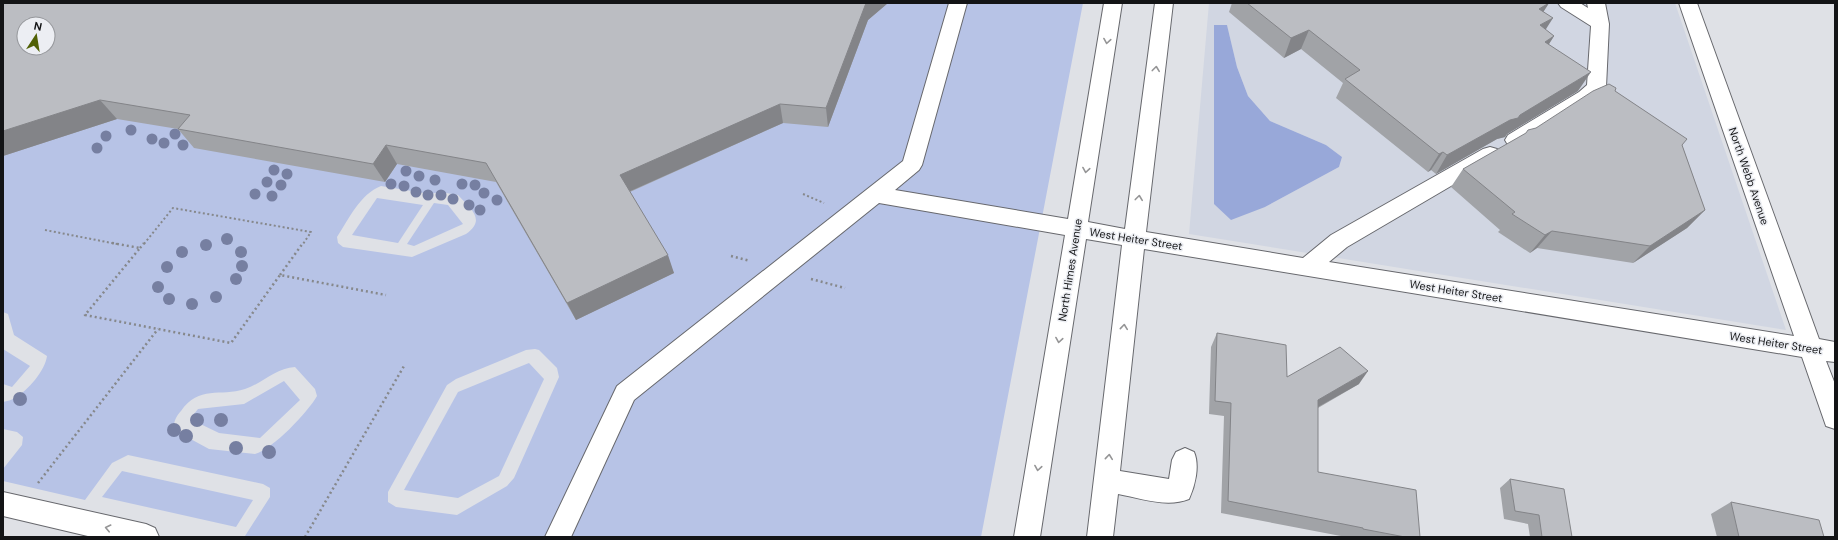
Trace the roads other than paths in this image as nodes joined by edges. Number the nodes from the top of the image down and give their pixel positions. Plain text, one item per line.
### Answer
1 (958, 3) edge
2 (1113, 3) edge
3 (1164, 3) edge
4 (1567, 3) edge
5 (1596, 3) edge
6 (1688, 3) edge
7 (1600, 24) junction
8 (875, 194) junction
9 (1076, 229) junction
10 (1134, 238) junction
11 (1307, 267) junction
12 (1810, 348) junction
13 (1835, 352) edge
14 (1835, 418) edge
15 (1185, 460) dead end
16 (1106, 480) junction
17 (3, 504) edge
18 (146, 537) edge
19 (558, 537) edge
20 (1028, 537) edge
21 (1100, 537) edge

1 - 8 street
2 -> 9 street, North Himes Avenue
10 -> 3 street
4 - 7 street
5 - 7 street
6 - 12 street, North Webb Avenue
7 - 11 street
8 - 9 street, West Heiter Street
8 - 19 street
9 - 10 street, West Heiter Street
9 -> 20 street, North Himes Avenue
10 - 11 street, West Heiter Street
16 -> 10 street
11 - 12 street, West Heiter Street
12 - 13 street, West Heiter Street
12 - 14 street, North Webb Avenue
15 - 16 street
16 - 21 street
18 -> 17 street

